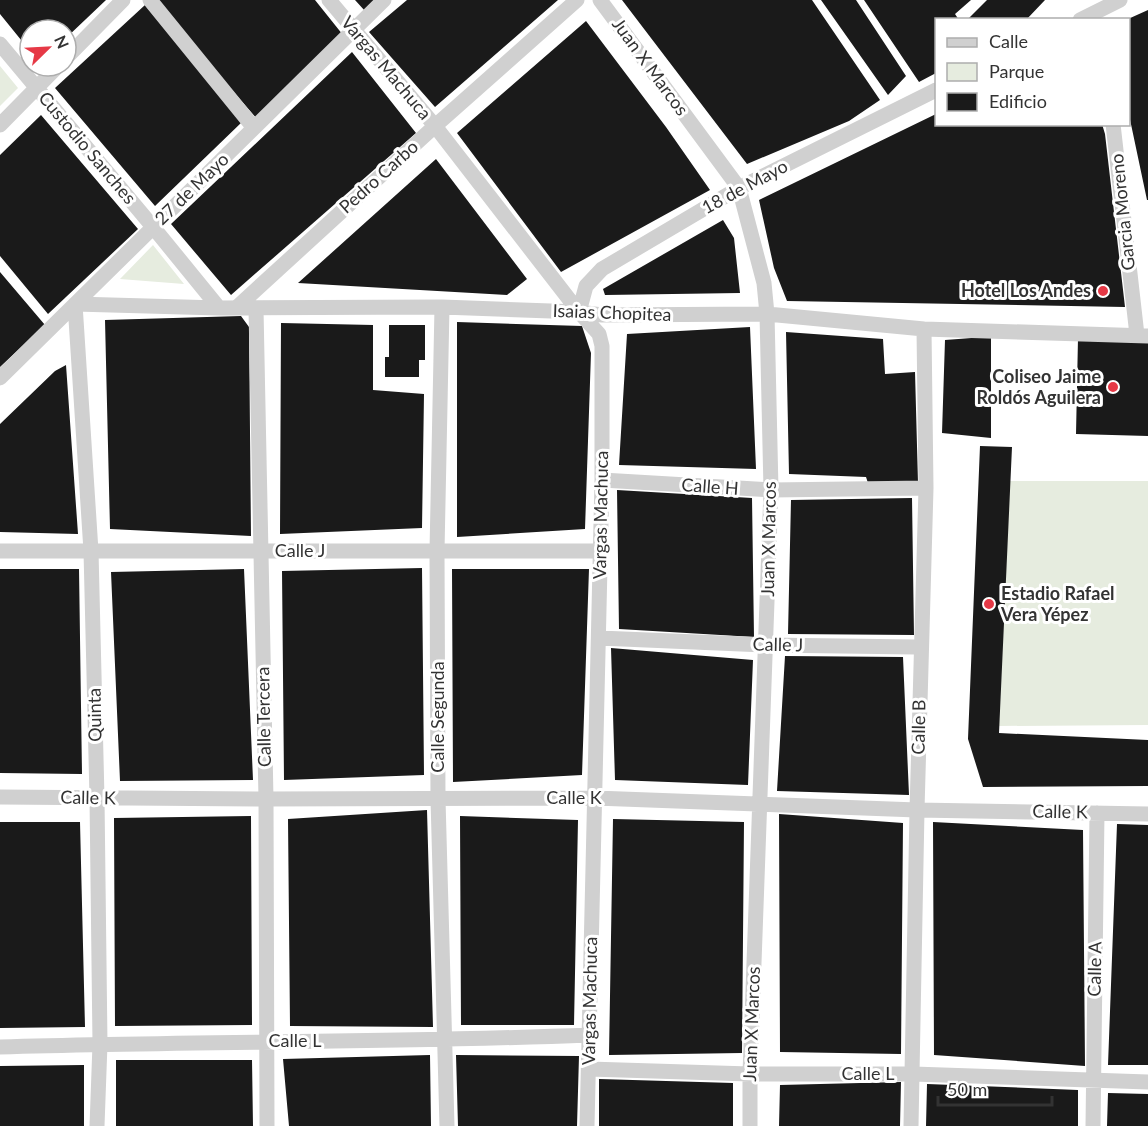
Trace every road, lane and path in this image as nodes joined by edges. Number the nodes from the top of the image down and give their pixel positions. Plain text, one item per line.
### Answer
1 (123, 0) edge
2 (150, 0) edge
3 (329, 0) edge
4 (384, 0) edge
5 (577, 0) edge
6 (600, 0) edge
7 (1120, 0) edge
8 (1097, 10) edge
9 (1083, 18) edge
10 (354, 30) junction
11 (0, 44) edge
12 (78, 46) edge
13 (46, 78) edge
14 (36, 88) junction
15 (935, 90) edge
16 (0, 125) edge
17 (435, 126) junction
18 (1113, 126) edge
19 (254, 128) junction
20 (739, 188) junction
21 (153, 227) junction
22 (75, 304) junction
23 (442, 307) junction
24 (219, 308) junction
25 (236, 308) junction
26 (256, 309) junction
27 (579, 312) junction
28 (767, 314) junction
29 (924, 329) junction
30 (1142, 336) edge
31 (0, 378) edge
32 (602, 480) junction
33 (926, 488) junction
34 (771, 490) junction
35 (0, 551) edge
36 (91, 551) junction
37 (260, 551) junction
38 (437, 551) junction
39 (601, 551) junction
40 (598, 638) junction
41 (767, 645) junction
42 (921, 645) junction
43 (0, 797) edge
44 (97, 798) junction
45 (595, 798) junction
46 (266, 799) junction
47 (438, 799) junction
48 (760, 805) junction
49 (917, 810) junction
50 (1097, 813) junction
51 (1148, 813) edge
52 (589, 1035) junction
53 (267, 1040) junction
54 (446, 1041) junction
55 (100, 1044) junction
56 (0, 1047) edge
57 (589, 1069) junction
58 (750, 1074) junction
59 (913, 1074) junction
60 (1094, 1081) junction
61 (1148, 1082) edge
62 (97, 1126) edge
63 (267, 1126) edge
64 (447, 1126) edge
65 (587, 1126) edge
66 (750, 1126) edge
67 (911, 1126) edge
68 (1093, 1126) edge

1 - 12 street
2 - 19 street
3 - 10 street, Vargas Machuca
4 - 10 street, 27 de Mayo
5 - 17 street, Pedro Carbo
6 - 20 street, Juan X Marcos
7 - 8 street
8 - 9 street
10 - 17 street, Vargas Machuca
10 - 19 street, 27 de Mayo
11 - 14 street, Custodio Sanches
13 - 14 street
14 - 16 street
14 - 21 street, Custodio Sanches
15 - 20 street, 18 de Mayo
17 - 25 street, Pedro Carbo
17 - 27 street, Vargas Machuca
18 - 30 street, Garcia Moreno
19 - 21 street, 27 de Mayo
20 - 27 street, 18 de Mayo
20 - 28 street, Juan X Marcos
21 - 22 street, 27 de Mayo
21 - 24 street, Custodio Sanches
22 - 24 street, Isaias Chopitea
22 - 31 street, 27 de Mayo
22 - 36 street, Quinta
23 - 26 street, Isaias Chopitea
23 - 27 street, Isaias Chopitea
23 - 38 street, Calle Segunda
24 - 25 street, Isaias Chopitea
25 - 26 street, Isaias Chopitea
26 - 37 street, Calle Tercera
27 - 28 street, Isaias Chopitea
27 - 32 street, Vargas Machuca
28 - 29 street, Isaias Chopitea
28 - 34 street, Juan X Marcos
29 - 30 street, Isaias Chopitea
29 - 33 street, Calle B
32 - 34 street, Calle H
32 - 39 street, Vargas Machuca
33 - 34 street, Calle H
33 - 42 street, Calle B
34 - 41 street, Juan X Marcos
35 - 36 street, Calle J
36 - 37 street, Calle J
36 - 44 street, Quinta
37 - 38 street, Calle J
37 - 46 street, Calle Tercera
38 - 39 street, Calle J
38 - 47 street, Calle Segunda
39 - 40 street, Vargas Machuca
40 - 41 street, Calle J
40 - 45 street, Vargas Machuca
41 - 42 street, Calle J
41 - 48 street, Juan X Marcos
42 - 49 street, Calle B
43 - 44 street, Calle K
44 - 46 street, Calle K
44 - 55 street, Quinta
45 - 47 street, Calle K
45 - 48 street, Calle K
45 - 52 street, Vargas Machuca
46 - 47 street, Calle K
46 - 53 street, Calle Tercera
47 - 54 street, Calle Segunda
48 - 49 street, Calle K
48 - 58 street, Juan X Marcos
49 - 50 street, Calle K
49 - 59 street, Calle B
50 - 51 street, Calle K
50 - 60 street, Calle A
52 - 54 street, Calle L
52 - 57 street, Vargas Machuca
53 - 54 street, Calle L
53 - 55 street, Calle L
53 - 63 street, Calle Tercera
54 - 64 street, Calle Segunda
55 - 56 street, Calle L
55 - 62 street, Quinta
57 - 58 street, Calle L
57 - 65 street, Vargas Machuca
58 - 59 street, Calle L
58 - 66 street, Juan X Marcos
59 - 60 street, Calle L
59 - 67 street, Calle B
60 - 61 street, Calle L
60 - 68 street, Calle A

